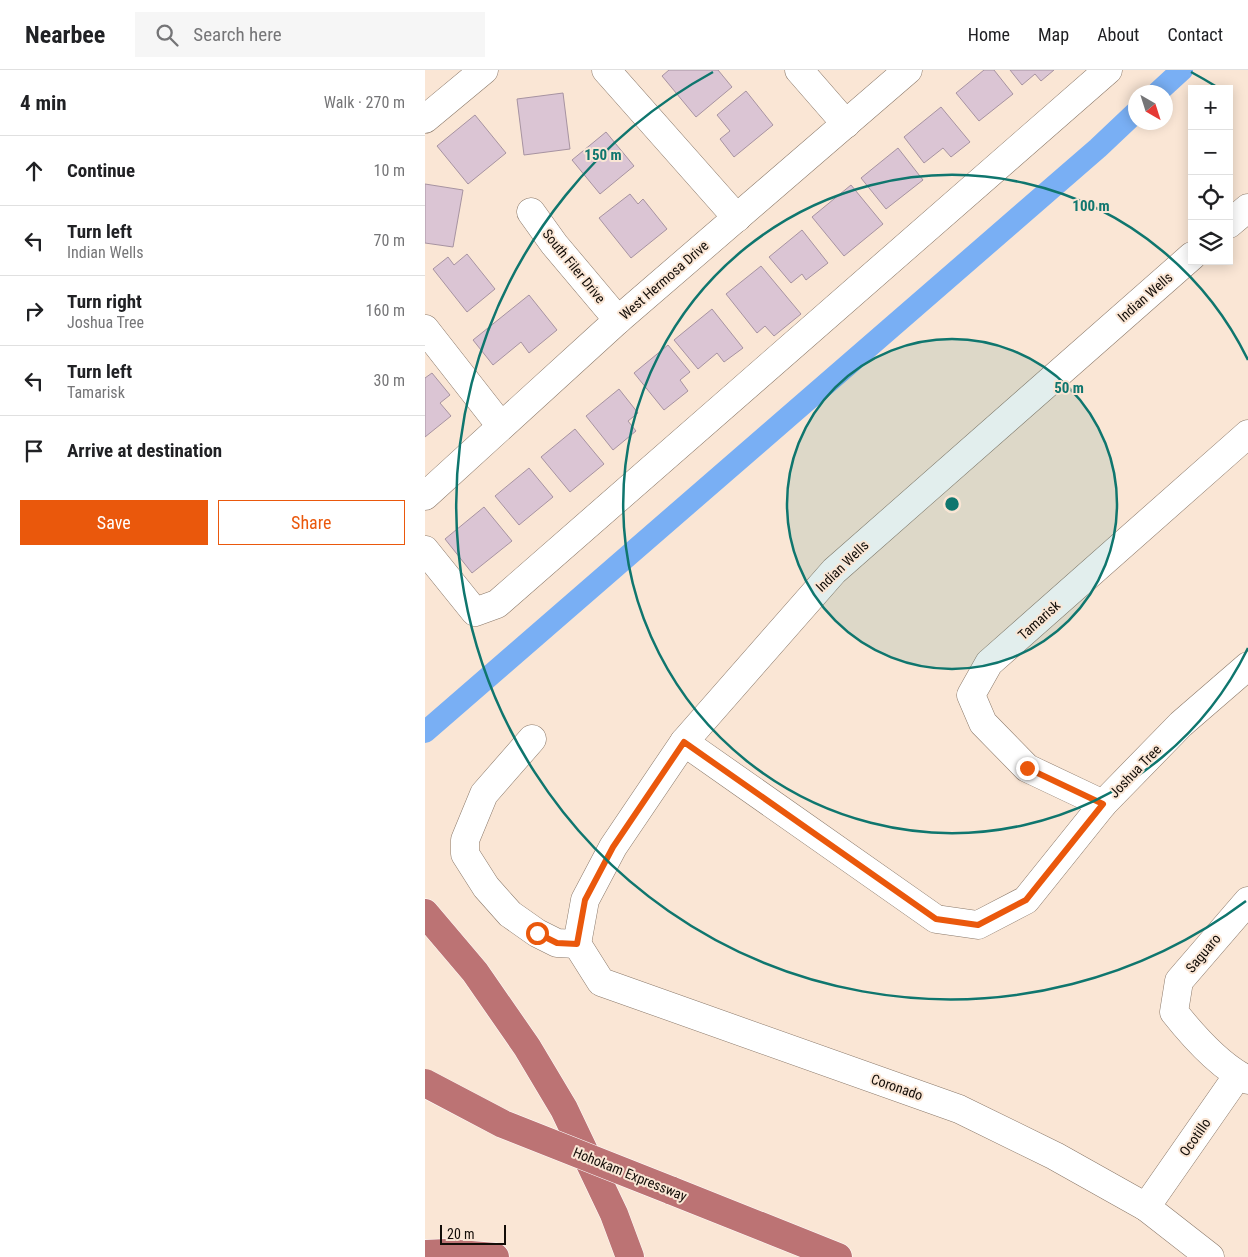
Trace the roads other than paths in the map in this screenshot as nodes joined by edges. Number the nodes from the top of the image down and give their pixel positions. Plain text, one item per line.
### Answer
1 (484, 70) edge
2 (606, 70) edge
3 (799, 70) edge
4 (908, 70) edge
5 (1108, 70) edge
6 (425, 119) edge
7 (845, 124) junction
8 (1248, 208) edge
9 (531, 212) dead end
10 (737, 218) junction
11 (1233, 221) edge
12 (1188, 260) edge
13 (618, 320) junction
14 (425, 329) edge
15 (501, 426) junction
16 (1248, 434) edge
17 (425, 496) edge
18 (425, 550) edge
19 (1248, 666) edge
20 (532, 739) dead end
21 (684, 742) junction
22 (1103, 804) junction
23 (1248, 901) edge
24 (425, 914) edge
25 (577, 944) junction
26 (1243, 1077) edge
27 (425, 1083) edge
28 (1147, 1207) junction
29 (425, 1254) edge
30 (495, 1257) edge
31 (630, 1257) edge
32 (838, 1257) edge
33 (1210, 1257) edge

1 - 6 street
2 - 10 street
3 - 7 street
4 - 7 street, West Hermosa Drive
5 - 18 street
7 - 10 street, West Hermosa Drive
8 - 11 street
9 - 13 street, South Filer Drive
10 - 13 street, West Hermosa Drive
12 - 21 street, Indian Wells
13 - 15 street, West Hermosa Drive
14 - 15 street
15 - 17 street, West Hermosa Drive
16 - 22 street, Tamarisk
19 - 22 street, Joshua Tree
20 - 25 street
21 - 22 street, Joshua Tree
21 - 25 street, Indian Wells
23 - 26 street, Saguaro
24 - 31 highway
25 - 28 street, Coronado
26 - 28 street, Ocotillo
27 - 32 highway, Hohokam Expressway, bridge
28 - 33 street, Coronado
29 - 30 highway

